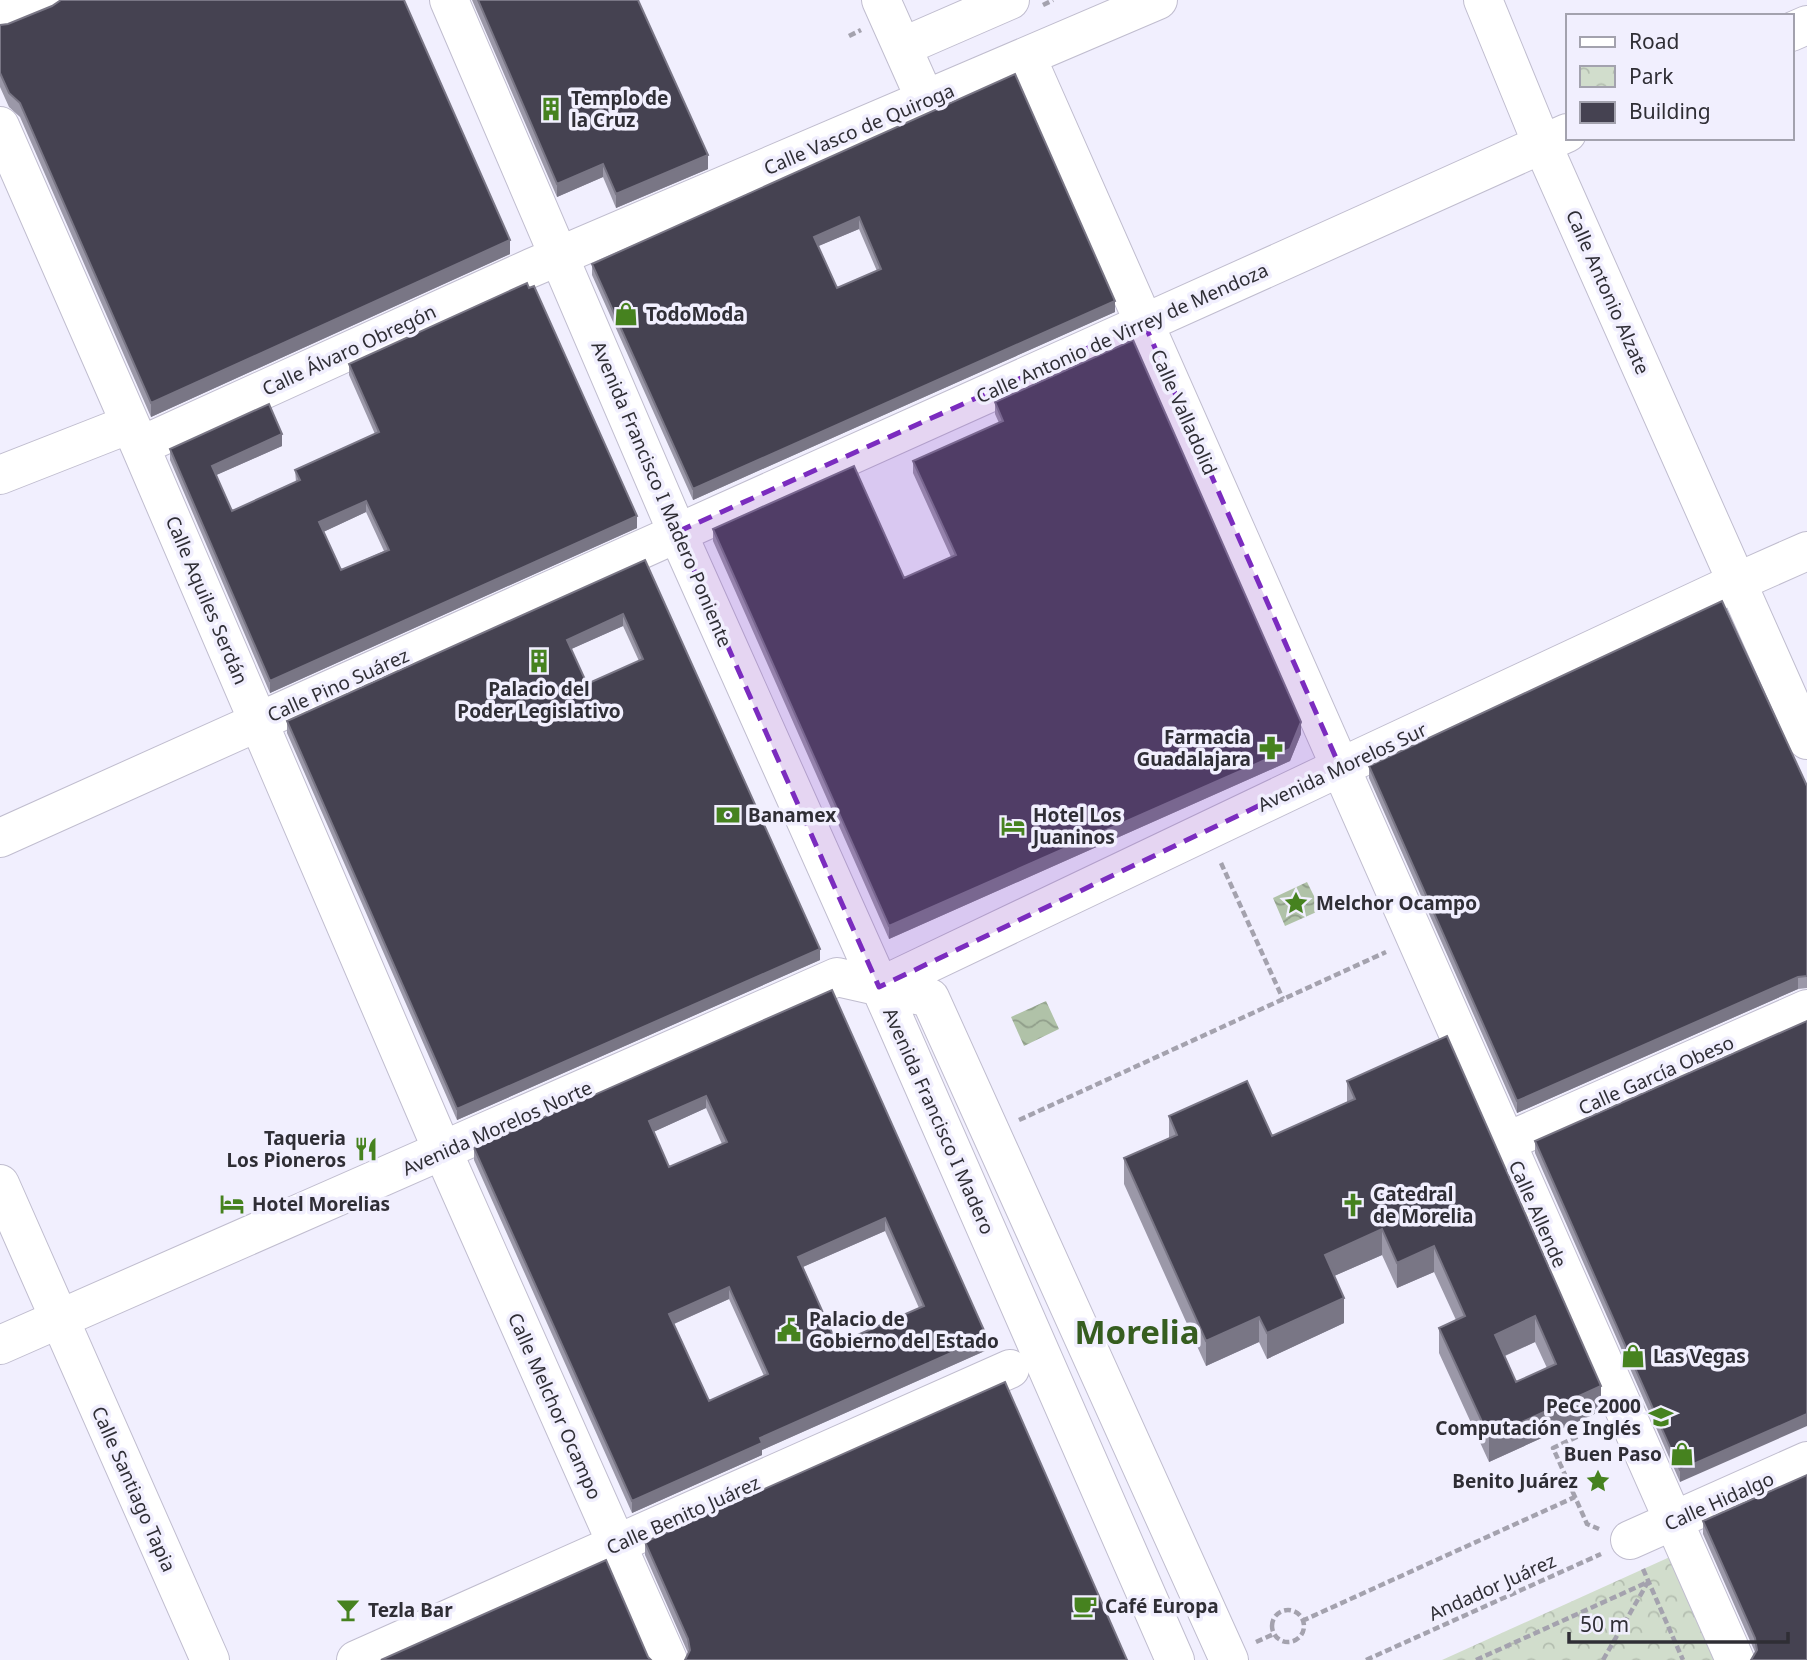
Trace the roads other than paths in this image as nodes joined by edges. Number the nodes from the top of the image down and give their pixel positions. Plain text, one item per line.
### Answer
1 (44, 0) edge
2 (449, 0) edge
3 (881, 0) edge
4 (1010, 0) edge
5 (1158, 0) edge
6 (1483, 0) edge
7 (0, 18) edge
8 (902, 47) junction
9 (1027, 58) junction
10 (926, 101) junction
11 (0, 126) edge
12 (1555, 138) edge
13 (559, 256) junction
14 (1144, 323) junction
15 (135, 435) junction
16 (0, 475) edge
17 (677, 532) junction
18 (1807, 551) edge
19 (1737, 582) junction
20 (259, 721) junction
21 (1807, 740) edge
22 (1340, 767) junction
23 (0, 838) edge
24 (880, 986) junction
25 (1807, 1009) edge
26 (1506, 1142) junction
27 (443, 1152) junction
28 (0, 1184) edge
29 (59, 1319) junction
30 (0, 1345) edge
31 (1010, 1369) dead end
32 (1807, 1461) edge
33 (1674, 1521) junction
34 (1630, 1540) road end
35 (616, 1545) junction
36 (1241, 1652) edge
37 (209, 1660) edge
38 (355, 1660) edge
39 (668, 1660) edge
40 (1175, 1660) edge
41 (1735, 1660) edge

1 - 7 street
2 - 13 street, Avenida Francisco I Madero Poniente
3 - 8 street
4 - 8 street
5 - 9 street, Calle Vasco de Quiroga
6 - 12 street, Calle Antonio Alzate
8 - 10 street
9 - 10 street, Calle Vasco de Quiroga
9 - 14 street, Calle Valladolid
10 - 13 street, Calle Vasco de Quiroga
11 - 15 street, Calle Aquiles Serdán
12 - 14 street, Calle Antonio de Virrey de Mendoza
12 - 19 street, Calle Antonio Alzate
13 - 15 street, Calle Álvaro Obregón
13 - 17 street, Avenida Francisco I Madero Poniente
14 - 17 street, Calle Antonio de Virrey de Mendoza
14 - 22 street, Calle Valladolid
15 - 16 street, Calle Álvaro Obregón
15 - 20 street, Calle Aquiles Serdán
17 - 20 street, Calle Pino Suárez
17 - 24 street, Avenida Francisco I Madero Poniente
18 - 19 street, Avenida Morelos Sur
19 - 21 street, Calle Antonio Alzate
19 - 22 street, Avenida Morelos Sur
20 - 23 street, Calle Pino Suárez
20 - 27 street, Calle Aquiles Serdán
22 - 24 street, Avenida Morelos Sur
22 - 26 street, Calle Allende
24 - 27 street, Avenida Morelos Norte
24 - 36 street, Avenida Francisco I Madero
24 - 40 street, Avenida Francisco I Madero
25 - 26 street, Calle García Obeso
26 - 33 street, Calle Allende
27 - 29 street, Avenida Morelos Norte
27 - 35 street, Calle Melchor Ocampo
28 - 29 street, Calle Santiago Tapia
29 - 30 street, Avenida Morelos Norte
29 - 37 street, Calle Santiago Tapia
31 - 35 street, Calle Benito Juárez
32 - 33 street, Calle Hidalgo
33 - 34 street, Calle Hidalgo
33 - 41 street, Calle Allende
35 - 38 street, Calle Benito Juárez
35 - 39 street, Calle Melchor Ocampo

